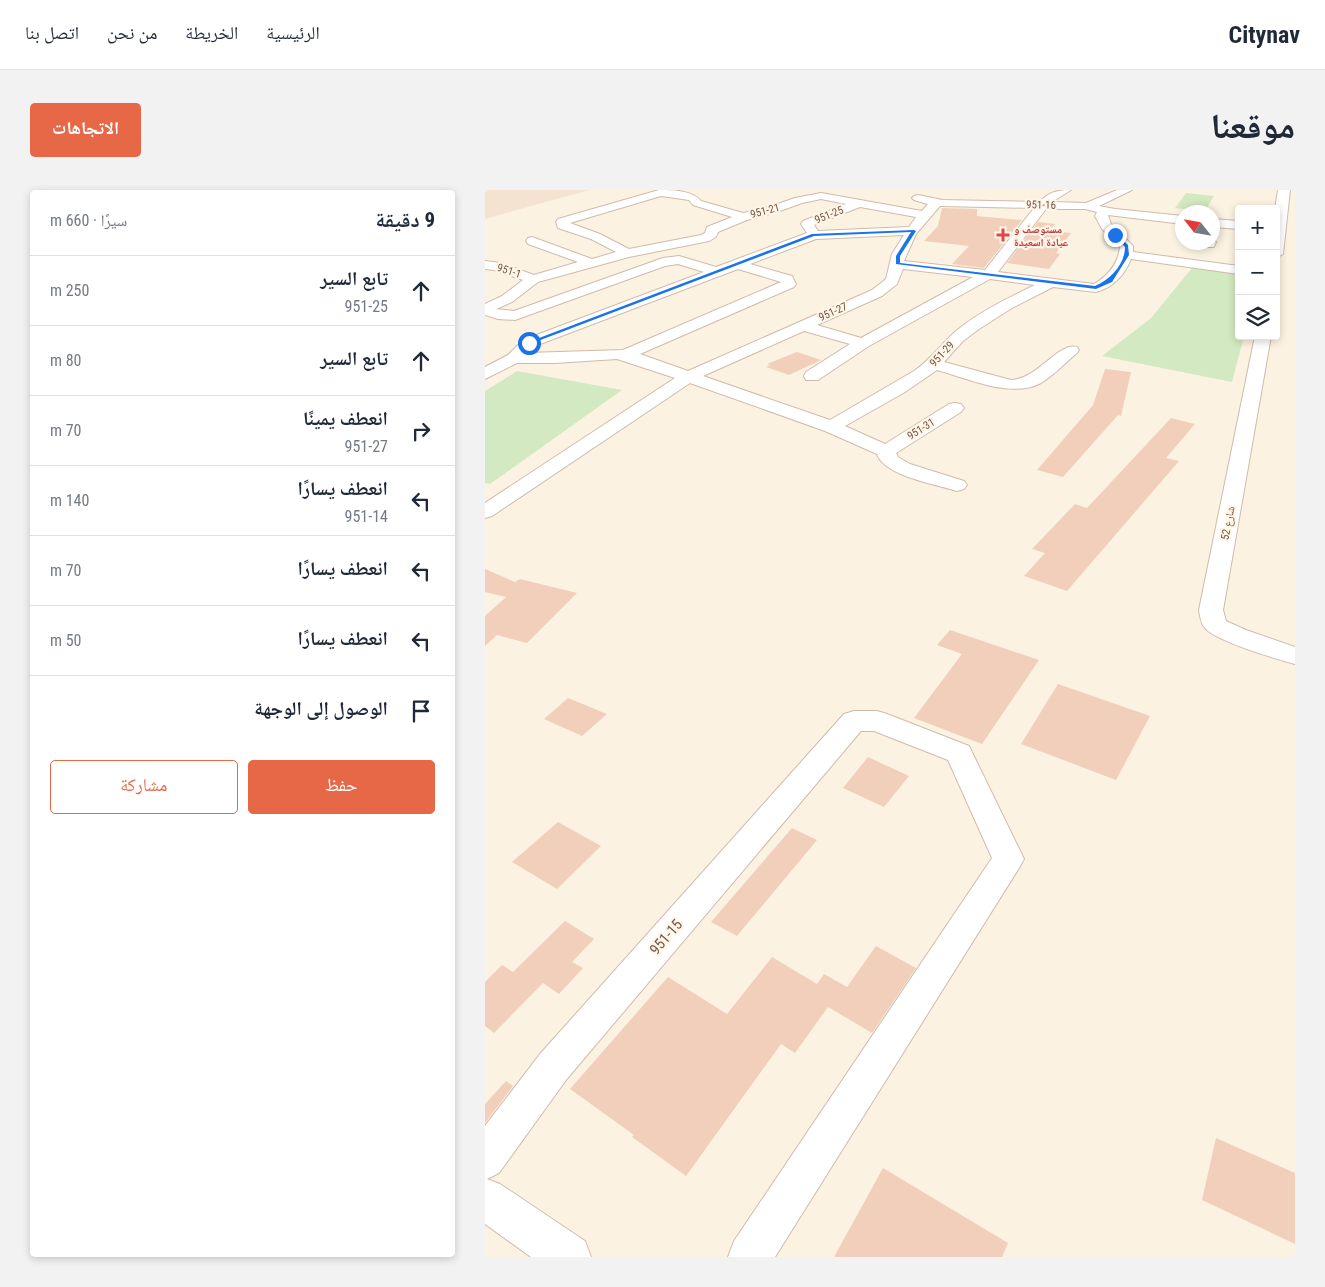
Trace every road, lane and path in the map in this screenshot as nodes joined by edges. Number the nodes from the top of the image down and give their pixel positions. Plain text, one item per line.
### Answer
1 (853, 190) edge
2 (1065, 190) edge
3 (1126, 190) edge
4 (1284, 190) edge
5 (1295, 191) edge
6 (712, 193) dead end
7 (988, 193) dead end
8 (824, 195) edge
9 (892, 196) dead end
10 (907, 196) dead end
11 (693, 198) junction
12 (865, 203) junction
13 (935, 203) junction
14 (966, 203) junction
15 (1043, 205) junction
16 (1164, 205) dead end
17 (1089, 206) junction
18 (1281, 207) junction
19 (1295, 208) edge
20 (1104, 211) junction
21 (924, 215) junction
22 (1137, 216) junction
23 (743, 217) junction
24 (1175, 219) edge
25 (1235, 226) edge
26 (1281, 226) edge
27 (914, 231) junction
28 (1220, 231) edge
29 (814, 235) junction
30 (532, 241) dead end
31 (1277, 250) edge
32 (627, 253) junction
33 (1127, 255) junction
34 (589, 262) junction
35 (737, 264) junction
36 (898, 264) junction
37 (485, 265) edge
38 (1235, 269) edge
39 (717, 272) junction
40 (989, 274) junction
41 (533, 279) junction
42 (1052, 282) junction
43 (485, 310) edge
44 (803, 326) junction
45 (1262, 340) edge
46 (863, 343) junction
47 (493, 350) dead end
48 (1071, 350) dead end
49 (625, 355) junction
50 (517, 356) junction
51 (935, 364) junction
52 (485, 374) edge
53 (812, 376) dead end
54 (688, 377) junction
55 (955, 408) dead end
56 (831, 427) junction
57 (886, 451) junction
58 (957, 485) dead end
59 (485, 512) edge
60 (1295, 656) edge
61 (485, 1159) edge
62 (485, 1199) edge
63 (569, 1257) edge
64 (750, 1257) edge

1 - 8 street
2 - 15 street
3 - 17 street
4 - 5 street
4 - 18 street
6 - 11 street
7 - 14 street
8 - 12 street
8 - 23 street, 951-21
9 - 12 street
10 - 13 street, 951-16
11 - 23 street
11 - 32 street
12 - 21 street
12 - 29 street, 951-25
13 - 14 street, 951-16
13 - 21 street, 951-27
14 - 15 street, 951-16
15 - 17 street, 951-16
15 - 40 street
16 - 22 street
17 - 20 street, 951-16
18 - 19 street
18 - 26 street
20 - 22 street, 951-16
20 - 33 street
21 - 27 street, 951-27
22 - 24 street, 951-16
23 - 32 street, 951-21
25 - 28 street
26 - 31 street
27 - 29 street
27 - 36 street, 951-27
29 - 35 street, 951-25
30 - 34 street
32 - 34 street, 951-21
33 - 38 street
33 - 42 street
34 - 41 street, 951-21
35 - 39 street, 951-25
35 - 49 street
36 - 40 street
36 - 44 street, 951-27
37 - 41 street, 951-1
39 - 43 street
39 - 50 street, 951-25
40 - 42 street
40 - 46 street
41 - 43 street
42 - 51 street, 951-29
44 - 46 street
44 - 54 street, 951-27
45 - 60 street, شارع 52
46 - 53 street
47 - 50 street
48 - 51 street
49 - 50 street
49 - 54 street
50 - 52 street, 951-25
51 - 56 street, 951-29
54 - 56 street
54 - 59 street, 951-27
55 - 57 street, 951-31
56 - 57 street
57 - 58 street
61 - 64 street, 951-15
62 - 63 street

